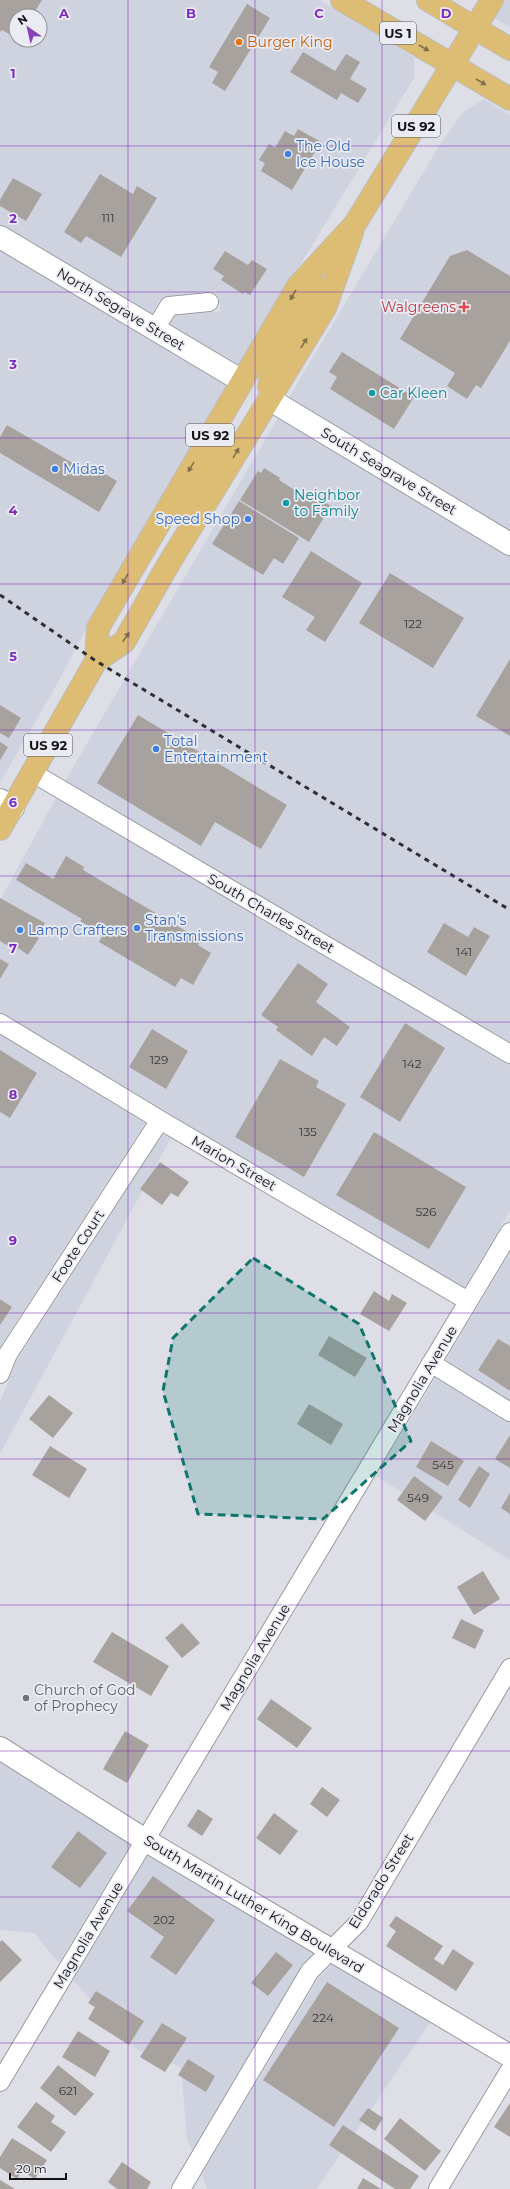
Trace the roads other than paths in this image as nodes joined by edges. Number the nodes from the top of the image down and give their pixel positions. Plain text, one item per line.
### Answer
1 (342, 0) edge
2 (428, 0) edge
3 (492, 0) edge
4 (475, 28) junction
5 (510, 50) edge
6 (453, 65) junction
7 (510, 99) edge
8 (355, 224) junction
9 (0, 237) edge
10 (318, 265) junction
11 (209, 302) dead end
12 (155, 329) junction
13 (242, 381) junction
14 (269, 399) junction
15 (510, 544) edge
16 (146, 602) junction
17 (96, 661) junction
18 (33, 773) junction
19 (6, 804) edge
20 (0, 829) edge
21 (0, 1023) edge
22 (510, 1054) edge
23 (160, 1120) junction
24 (510, 1232) edge
25 (468, 1301) junction
26 (431, 1363) junction
27 (0, 1374) edge
28 (510, 1412) edge
29 (510, 1668) edge
30 (0, 1748) edge
31 (145, 1840) junction
32 (331, 1950) junction
33 (510, 2056) edge
34 (510, 2070) edge
35 (0, 2082) edge
36 (181, 2189) edge
37 (438, 2189) edge

1 -> 6 main road, US 1
2 - 4 main road
3 - 4 main road, US 92
4 - 5 main road
4 - 6 main road, US 92
6 -> 7 main road, US 1
6 - 8 main road, US 92
8 - 10 main road, US 92
14 -> 8 main road, US 92
9 - 12 street, North Segrave Street
10 -> 13 main road, US 92
10 - 14 main road
11 - 12 street
12 - 13 street, North Segrave Street
13 - 16 main road
13 -> 17 main road, US 92
14 - 15 street, South Seagrave Street
16 -> 14 main road, US 92
17 -> 16 main road, US 92
17 - 18 main road, US 92
18 - 19 main road, US 92
18 - 22 street, South Charles Street
19 - 20 main road, US 92
21 - 23 street, Marion Street
23 - 25 street, Marion Street
23 - 27 street, Foote Court
24 - 25 street, Magnolia Avenue
25 - 26 street, Magnolia Avenue
26 - 28 street
26 - 31 street, Magnolia Avenue
29 - 32 street, Eldorado Street
30 - 31 street, South Martin Luther King Boulevard
31 - 32 street, South Martin Luther King Boulevard
31 - 35 street, Magnolia Avenue
32 - 33 street, South Martin Luther King Boulevard
32 - 36 street, Eldorado Street
34 - 37 street

